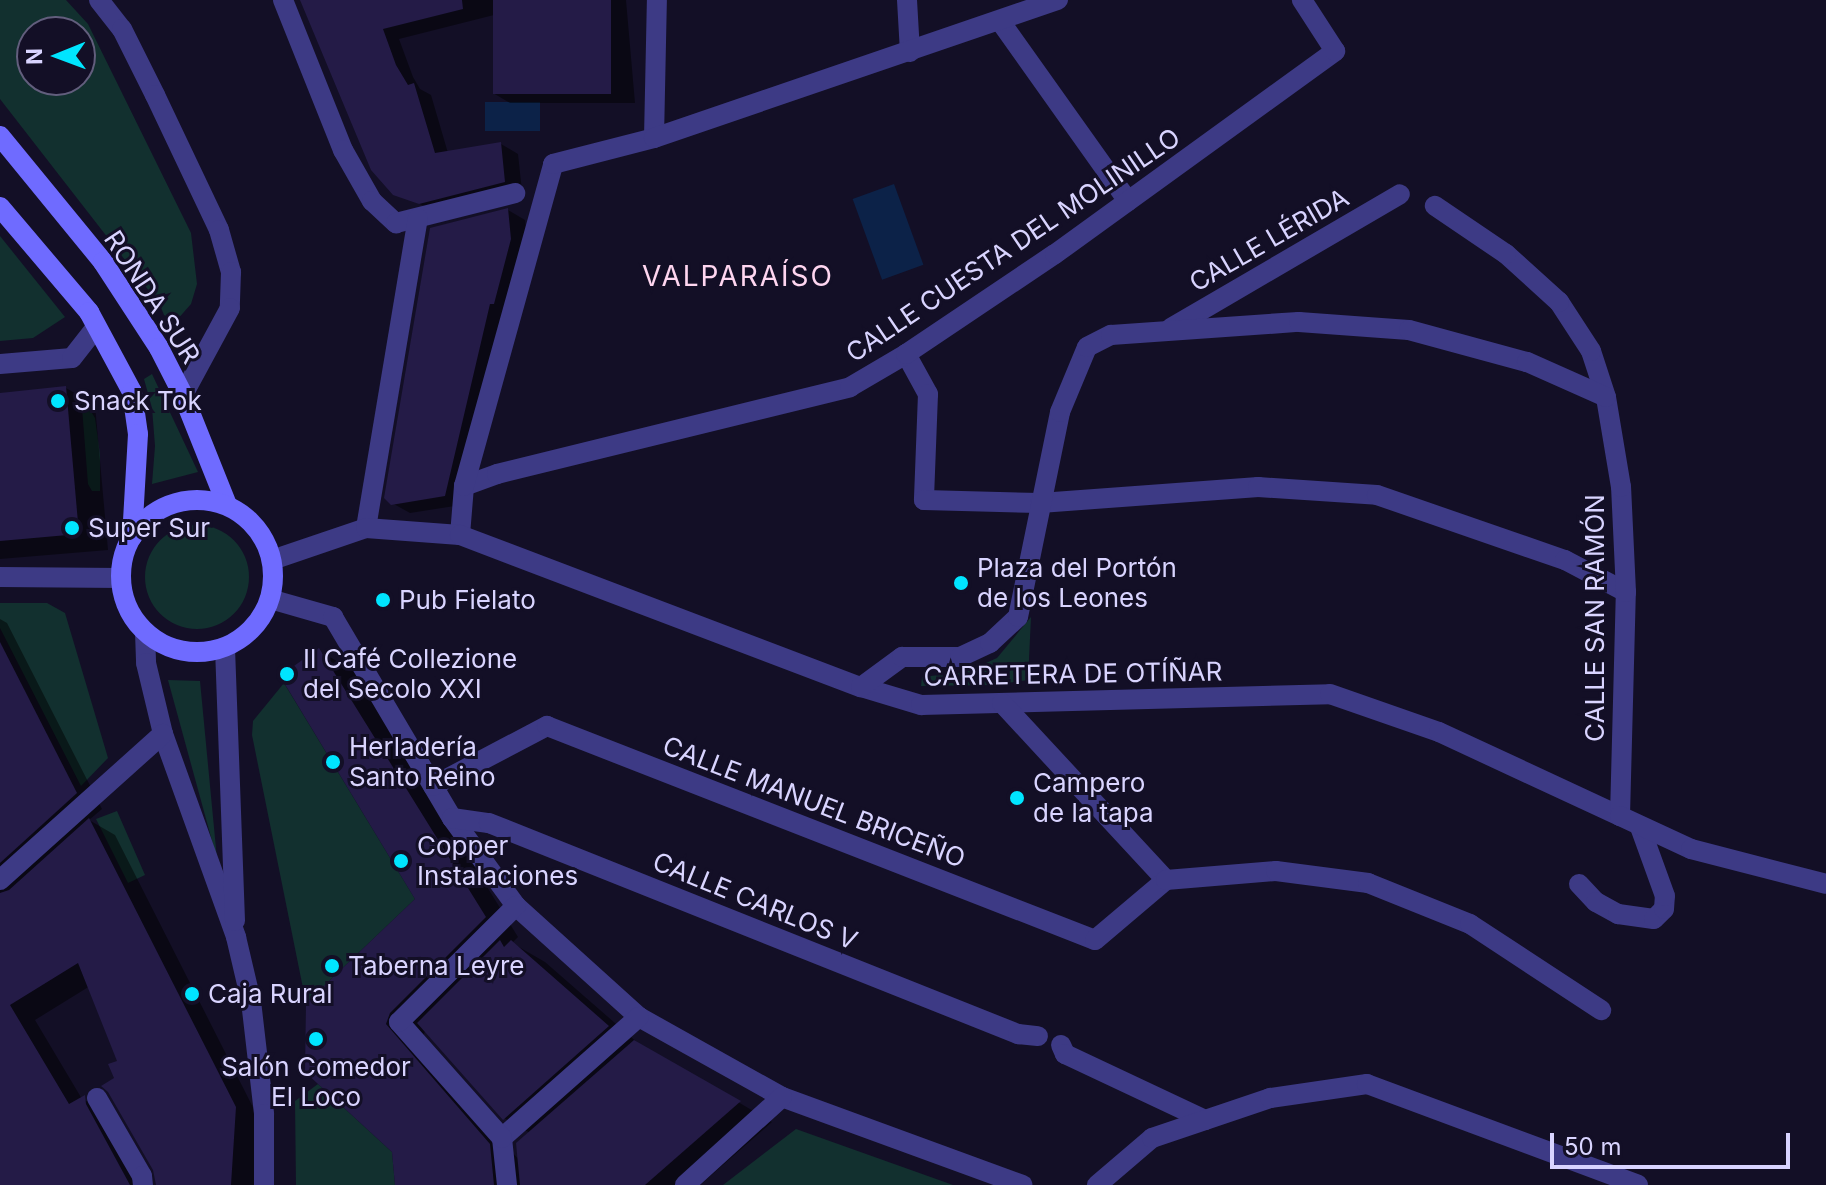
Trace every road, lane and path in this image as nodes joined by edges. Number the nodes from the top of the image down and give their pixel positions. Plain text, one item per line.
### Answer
1 (99, 0) edge
2 (283, 0) edge
3 (657, 0) edge
4 (907, 0) edge
5 (1058, 0) edge
6 (1302, 0) edge
7 (1000, 21) junction
8 (910, 52) junction
9 (0, 136) edge
10 (654, 138) junction
11 (515, 193) dead end
12 (1400, 194) dead end
13 (1128, 201) junction
14 (1435, 206) dead end
15 (0, 207) edge
16 (418, 218) junction
17 (96, 327) junction
18 (1164, 332) junction
19 (906, 354) junction
20 (0, 364) edge
21 (183, 395) junction
22 (1606, 397) junction
23 (464, 486) junction
24 (1040, 503) junction
25 (227, 505) junction
26 (366, 528) junction
27 (460, 535) junction
28 (132, 537) junction
29 (272, 560) junction
30 (0, 577) edge
31 (121, 578) junction
32 (1626, 592) junction
33 (270, 599) junction
34 (145, 632) junction
35 (225, 648) junction
36 (861, 687) junction
37 (1002, 703) junction
38 (163, 734) junction
39 (433, 786) junction
40 (1620, 816) junction
41 (452, 818) junction
42 (1640, 827) junction
43 (0, 880) edge
44 (1166, 880) junction
45 (1579, 884) dead end
46 (1826, 884) edge
47 (516, 906) junction
48 (236, 937) junction
49 (1601, 1010) dead end
50 (639, 1017) junction
51 (1038, 1036) dead end
52 (1061, 1045) dead end
53 (782, 1097) junction
54 (97, 1098) dead end
55 (1205, 1120) junction
56 (502, 1138) junction
57 (143, 1185) edge
58 (264, 1185) edge
59 (507, 1185) edge
60 (685, 1185) edge
61 (1022, 1185) edge
62 (1097, 1185) edge
63 (1638, 1185) edge

1 - 21 street
2 - 16 street
3 - 10 street
4 - 8 street
5 - 7 street
6 - 13 street, CALLE CUESTA DEL MOLINILLO
7 - 8 street
7 - 13 street
8 - 10 street
9 - 21 main road, RONDA SUR
10 - 23 street
11 - 16 street
12 - 18 street, CALLE LÉRIDA
13 - 19 street, CALLE CUESTA DEL MOLINILLO
14 - 22 street, CALLE SAN RAMÓN
15 - 17 main road
16 - 26 street
17 - 20 street
17 - 28 main road
18 - 22 street
18 - 24 street
19 - 23 street, CALLE CUESTA DEL MOLINILLO
19 - 24 street
21 - 25 main road, RONDA SUR
22 - 32 street, CALLE SAN RAMÓN
23 - 27 street
24 - 32 street
24 - 36 street
25 - 28 main road
25 - 29 main road
26 - 27 street, CARRETERA DE OTÍÑAR
26 - 29 street, CARRETERA DE OTÍÑAR
27 - 36 street, CARRETERA DE OTÍÑAR
28 - 31 main road
29 - 33 main road
30 - 31 street
31 - 34 main road
32 - 40 street, CALLE SAN RAMÓN
33 - 35 main road
33 - 39 street
34 - 35 main road
34 - 38 street
35 - 48 street
36 - 37 street, CARRETERA DE OTÍÑAR
37 - 40 street, CARRETERA DE OTÍÑAR
37 - 44 street
38 - 43 street
38 - 48 street
39 - 41 street
39 - 44 street, CALLE MANUEL BRICEÑO
40 - 42 street, CARRETERA DE OTÍÑAR
41 - 47 street
41 - 51 street, CALLE CARLOS V
42 - 45 street
42 - 46 street, CARRETERA DE OTÍÑAR
44 - 49 street
47 - 50 street
47 - 56 street
48 - 58 street
50 - 53 street
50 - 56 street
52 - 55 street
53 - 60 street
53 - 61 street
54 - 57 street
55 - 62 street
55 - 63 street
56 - 59 street

